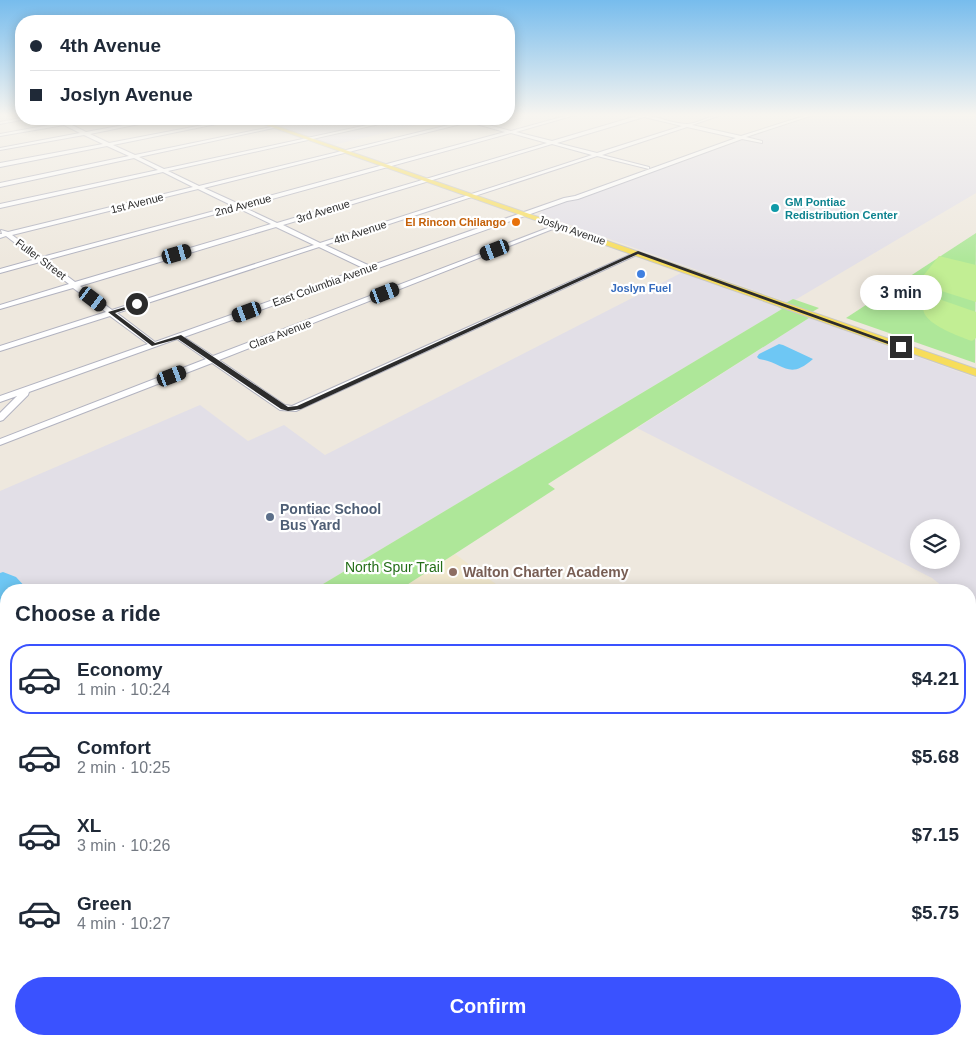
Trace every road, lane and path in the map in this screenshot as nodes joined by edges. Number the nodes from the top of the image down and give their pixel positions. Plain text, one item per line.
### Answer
1 (102, 164) edge
2 (148, 164) edge
3 (190, 164) edge
4 (296, 164) edge
5 (378, 164) edge
6 (393, 164) edge
7 (481, 164) edge
8 (570, 164) edge
9 (631, 164) edge
10 (659, 164) edge
11 (670, 164) edge
12 (385, 166) junction
13 (647, 168) junction
14 (162, 170) junction
15 (630, 174) junction
16 (426, 180) junction
17 (0, 185) edge
18 (606, 187) junction
19 (198, 188) junction
20 (471, 196) junction
21 (566, 199) junction
22 (0, 206) edge
23 (238, 206) junction
24 (524, 213) junction
25 (276, 225) junction
26 (560, 225) junction
27 (0, 228) edge
28 (4, 235) edge
29 (319, 245) junction
30 (638, 253) junction
31 (42, 260) junction
32 (368, 268) junction
33 (0, 271) edge
34 (75, 285) junction
35 (0, 307) edge
36 (111, 312) junction
37 (818, 317) joint
38 (178, 336) junction
39 (154, 345) junction
40 (0, 349) edge
41 (213, 360) junction
42 (976, 373) edge
43 (2, 404) edge
44 (0, 418) edge
45 (3, 440) edge

1 - 17 street
2 - 14 street
3 - 14 street
4 - 19 street, 1st Avenue
5 - 12 main road, Joslyn Avenue
6 - 12 street, 2nd Avenue
7 - 16 street, 3rd Avenue
8 - 20 street, 4th Avenue
9 - 13 street
10 - 13 street, East Columbia Avenue
11 - 18 street, East Columbia Avenue
12 - 16 main road, Joslyn Avenue
12 - 23 street, 2nd Avenue
13 - 15 street, East Columbia Avenue
14 - 19 street
14 - 22 street
15 - 18 street, East Columbia Avenue
15 - 21 street, East Columbia Avenue
16 - 20 main road, Joslyn Avenue
16 - 25 street, 3rd Avenue
18 - 21 street, East Columbia Avenue
19 - 23 street
19 - 28 street, 1st Avenue
20 - 24 main road, Joslyn Avenue
20 - 29 street, 4th Avenue
21 - 24 street, East Columbia Avenue
23 - 25 street
23 - 31 street, 2nd Avenue
24 - 26 main road, Joslyn Avenue
24 - 32 street, East Columbia Avenue
25 - 29 street
25 - 34 street, 3rd Avenue
26 - 30 main road, Joslyn Avenue
26 - 41 street, Clara Avenue
27 - 28 street, Fuller Street
28 - 31 street, Fuller Street
29 - 32 street
29 - 36 street, 4th Avenue
30 - 37 main road, Joslyn Avenue
30 - 41 street
31 - 33 street, 2nd Avenue
31 - 34 street, Fuller Street
32 - 38 street, East Columbia Avenue
34 - 35 street, 3rd Avenue
34 - 36 street, Fuller Street
36 - 39 street, Fuller Street
36 - 40 street, 4th Avenue
37 - 42 main road, Joslyn Avenue
38 - 39 street, East Columbia Avenue
38 - 41 street
39 - 43 street, East Columbia Avenue
41 - 45 street, Clara Avenue
43 - 44 street, East Columbia Avenue

